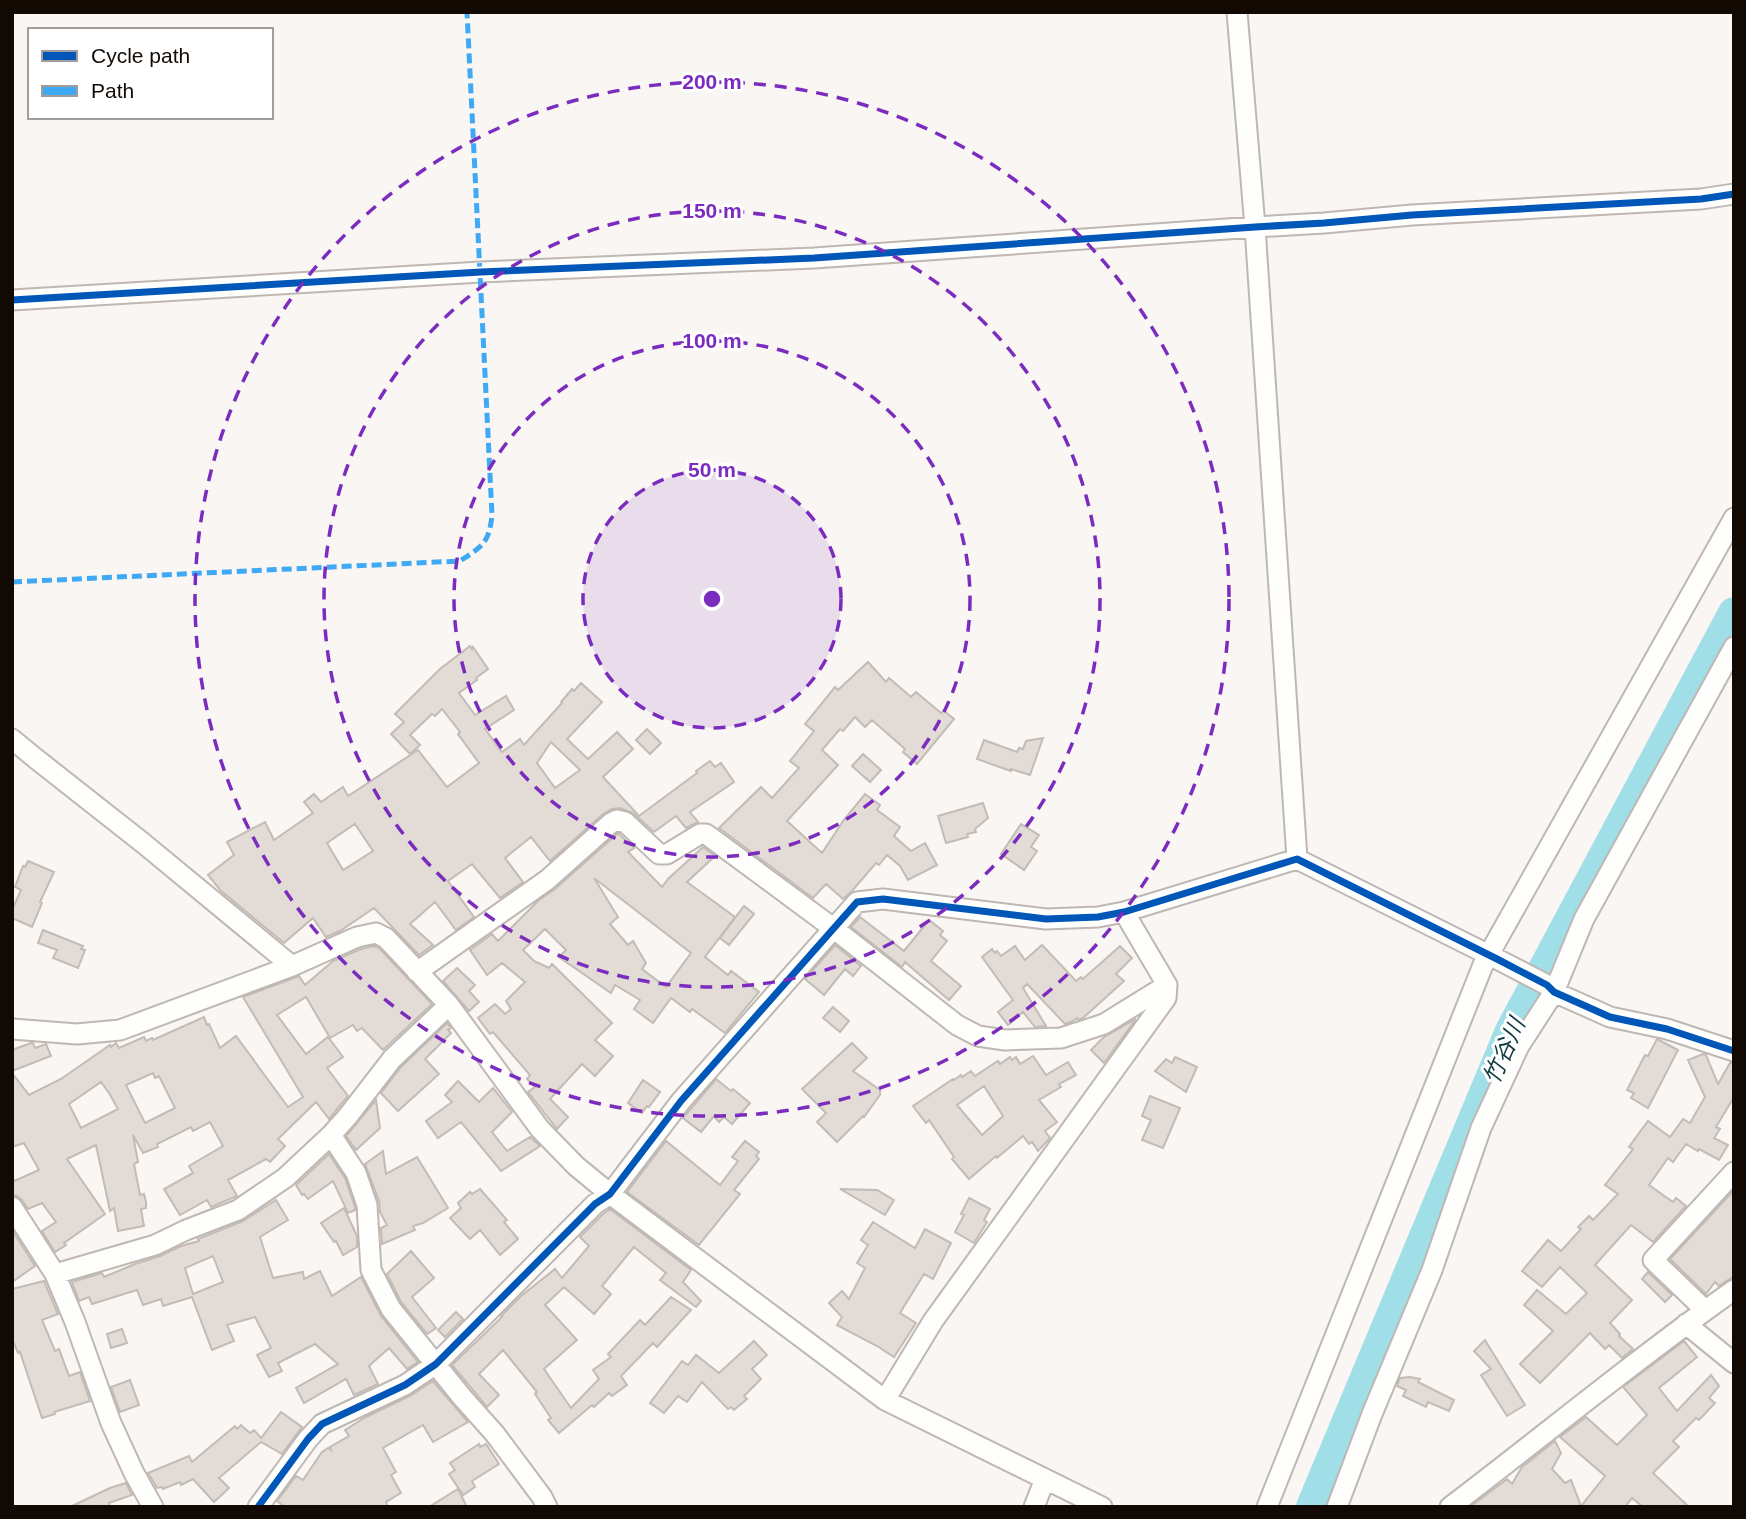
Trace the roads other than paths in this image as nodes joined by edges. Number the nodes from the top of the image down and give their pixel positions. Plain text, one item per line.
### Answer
1 (1237, 12) edge
2 (1734, 194) edge
3 (1255, 227) junction
4 (12, 300) edge
5 (1734, 518) edge
6 (1734, 647) edge
7 (12, 739) edge
8 (1297, 859) junction
9 (1124, 912) junction
10 (833, 928) junction
11 (1492, 957) junction
12 (292, 966) junction
13 (417, 972) junction
14 (1167, 985) junction
15 (1550, 989) junction
16 (449, 1005) junction
17 (12, 1029) edge
18 (1734, 1051) edge
19 (331, 1135) junction
20 (1734, 1172) edge
21 (610, 1194) junction
22 (12, 1207) edge
23 (55, 1274) junction
24 (1734, 1290) edge
25 (1706, 1310) junction
26 (1686, 1324) junction
27 (1734, 1363) edge
28 (436, 1364) junction
29 (885, 1400) junction
30 (1045, 1479) junction
31 (153, 1507) edge
32 (258, 1507) edge
33 (547, 1507) edge
34 (1034, 1507) edge
35 (1102, 1507) edge
36 (1267, 1507) edge
37 (1337, 1507) edge
38 (1450, 1507) edge

1 - 3 street
2 - 3 street
3 - 4 street
3 - 8 street
5 - 11 street
6 - 15 street
7 - 12 street
8 - 9 street
8 - 11 street
9 - 10 street
9 - 14 street
10 - 13 street
10 - 14 street
10 - 21 street
11 - 15 street
11 - 36 street
12 - 13 street
12 - 17 street
13 - 16 street
14 - 29 street
15 - 18 street
15 - 37 street
16 - 19 street
16 - 21 street
19 - 23 street
19 - 28 street
20 - 25 street
21 - 28 street
21 - 29 street
22 - 23 street
23 - 31 street
24 - 25 street
25 - 26 street
26 - 27 street
26 - 38 street
28 - 32 street
28 - 33 street
29 - 30 street
30 - 34 street
30 - 35 street

